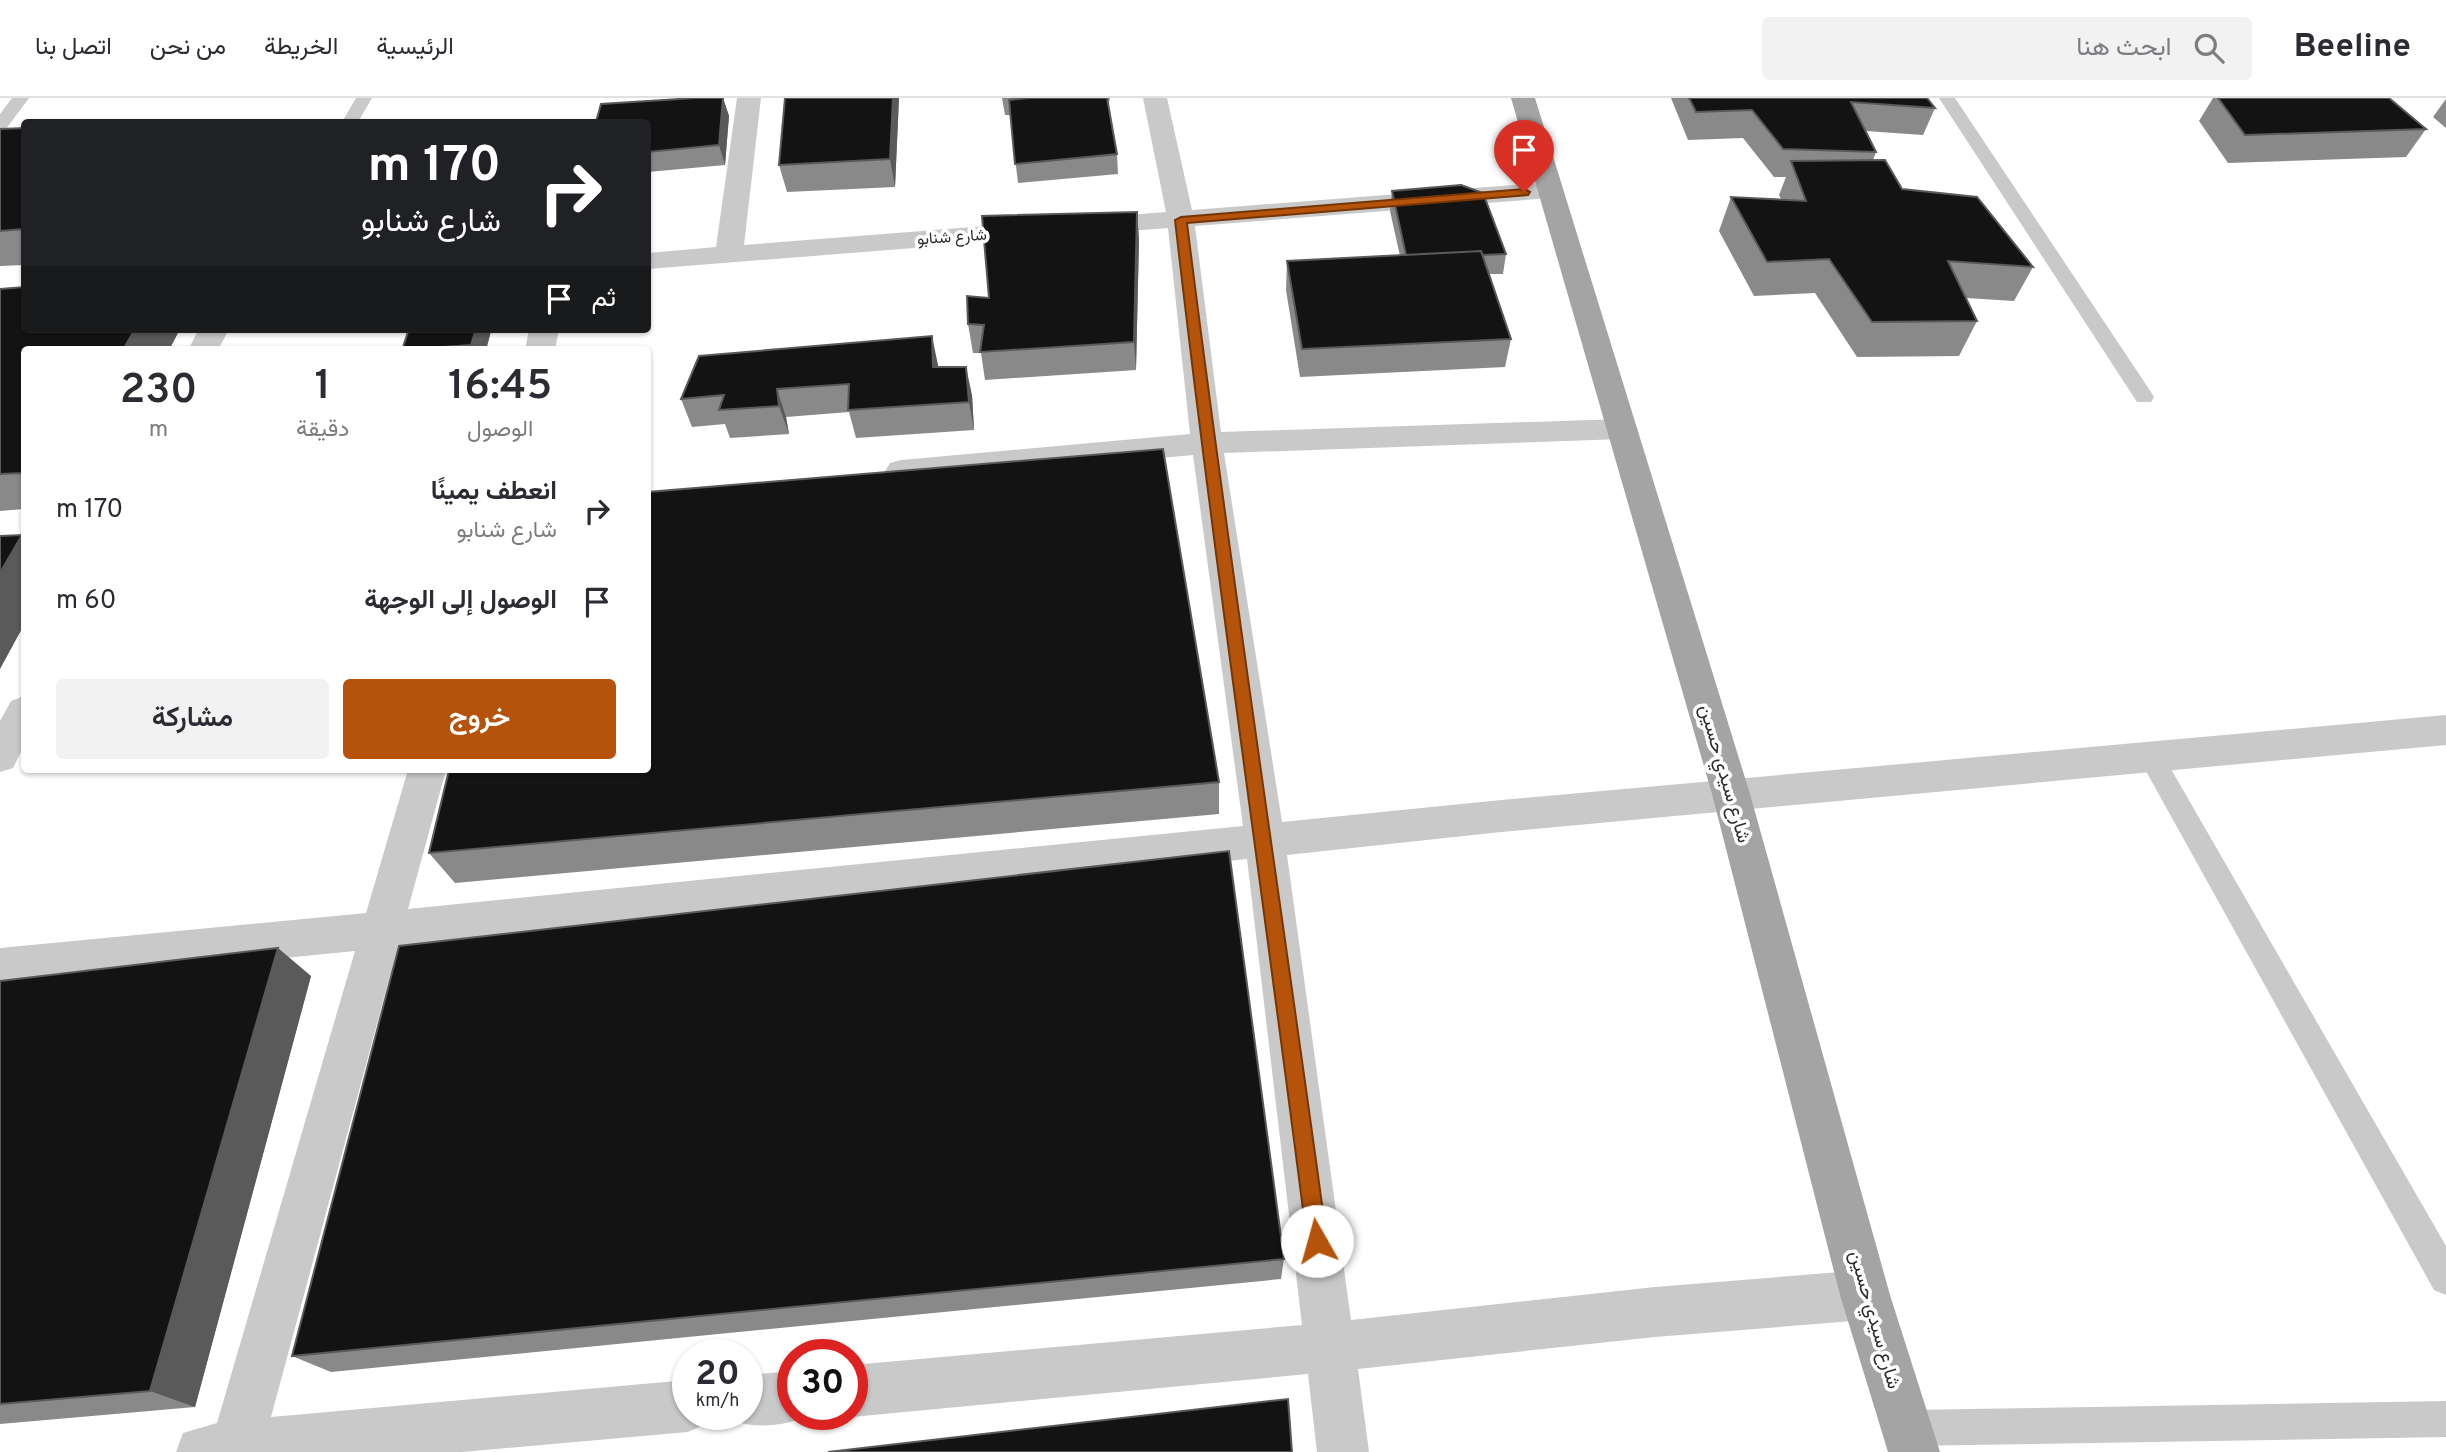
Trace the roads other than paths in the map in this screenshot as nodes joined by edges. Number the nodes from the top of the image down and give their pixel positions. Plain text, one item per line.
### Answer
1 (21, 98) edge
2 (364, 98) edge
3 (749, 98) edge
4 (1156, 98) edge
5 (1523, 98) edge
6 (1947, 98) edge
7 (351, 119) edge
8 (0, 125) edge
9 (1550, 190) junction
10 (1181, 220) junction
11 (729, 254) junction
12 (651, 261) edge
13 (2144, 397) dead end
14 (1622, 429) junction
15 (1207, 443) junction
16 (866, 474) edge
17 (21, 717) edge
18 (2446, 730) edge
19 (0, 757) edge
20 (2151, 757) junction
21 (427, 773) edge
22 (1731, 794) junction
23 (1265, 842) junction
24 (380, 930) junction
25 (0, 967) edge
26 (2446, 1278) edge
27 (1865, 1295) junction
28 (1331, 1347) junction
29 (868, 1390) edge
30 (672, 1408) edge
31 (2446, 1419) edge
32 (1910, 1440) edge
33 (412, 1442) edge
34 (225, 1450) edge
35 (1343, 1452) edge

1 - 8 lane
2 - 7 lane
3 - 11 street
4 - 10 street
5 - 9 main road, شارع سيدي حسين
6 - 13 lane
9 - 10 street, شارع شنابو
9 - 14 main road, شارع سيدي حسين
10 - 11 street, شارع شنابو
10 - 15 street
11 - 12 street, شارع شنابو
14 - 15 street
14 - 22 main road, شارع سيدي حسين
15 - 16 street
15 - 23 street
17 - 19 street
18 - 20 street
20 - 22 street
20 - 26 lane
21 - 24 street
22 - 23 street
22 - 27 main road, شارع سيدي حسين
23 - 24 street
23 - 28 street
24 - 25 street
24 - 34 street
27 - 28 street
27 - 32 main road, شارع سيدي حسين
28 - 29 street
28 - 35 street
30 - 33 street
31 - 32 lane
33 - 34 street

